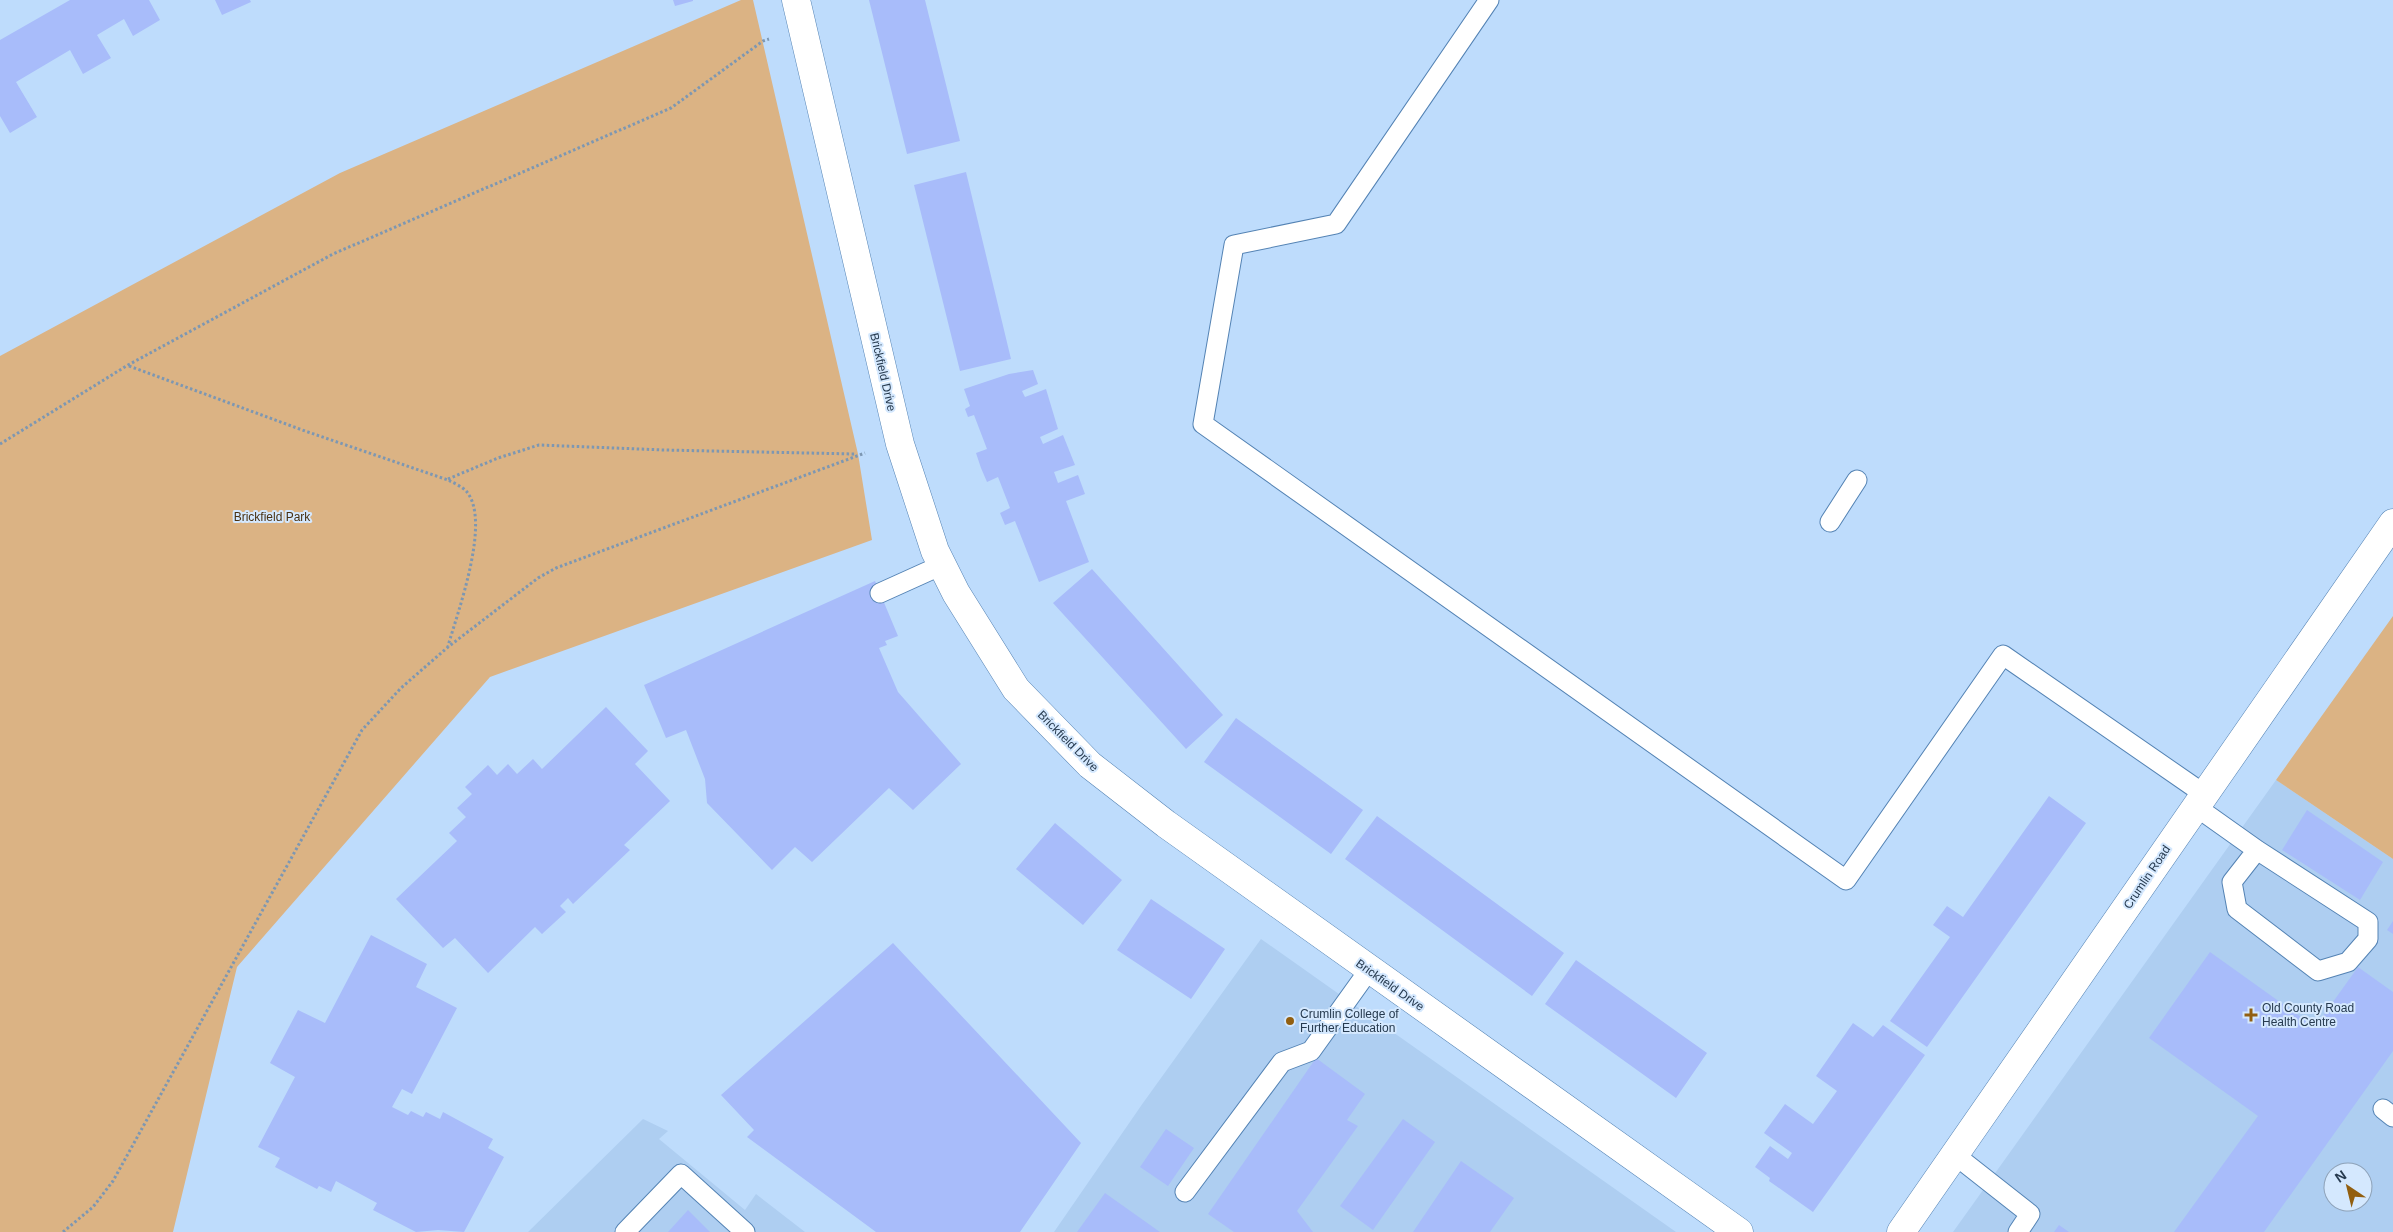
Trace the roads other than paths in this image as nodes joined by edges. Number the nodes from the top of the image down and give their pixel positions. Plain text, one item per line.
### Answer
1 (796, 0) edge
2 (1489, 0) edge
3 (1857, 480) dead end
4 (1830, 522) dead end
5 (2393, 522) edge
6 (942, 565) junction
7 (880, 593) dead end
8 (2199, 800) junction
9 (2257, 850) junction
10 (1369, 970) junction
11 (1955, 1155) junction
12 (1185, 1192) dead end
13 (626, 1232) edge
14 (745, 1232) edge
15 (1739, 1232) edge
16 (1901, 1232) edge
17 (2018, 1232) edge

1 - 6 street, Brickfield Drive
2 - 8 lane
3 - 4 lane
5 - 8 street, Crumlin Road
6 - 7 lane
6 - 10 street, Brickfield Drive
8 - 9 lane
8 - 11 street, Crumlin Road
9 - 9 lane
10 - 12 lane
10 - 15 street, Brickfield Drive
11 - 16 street, Crumlin Road
11 - 17 lane
13 - 14 lane

